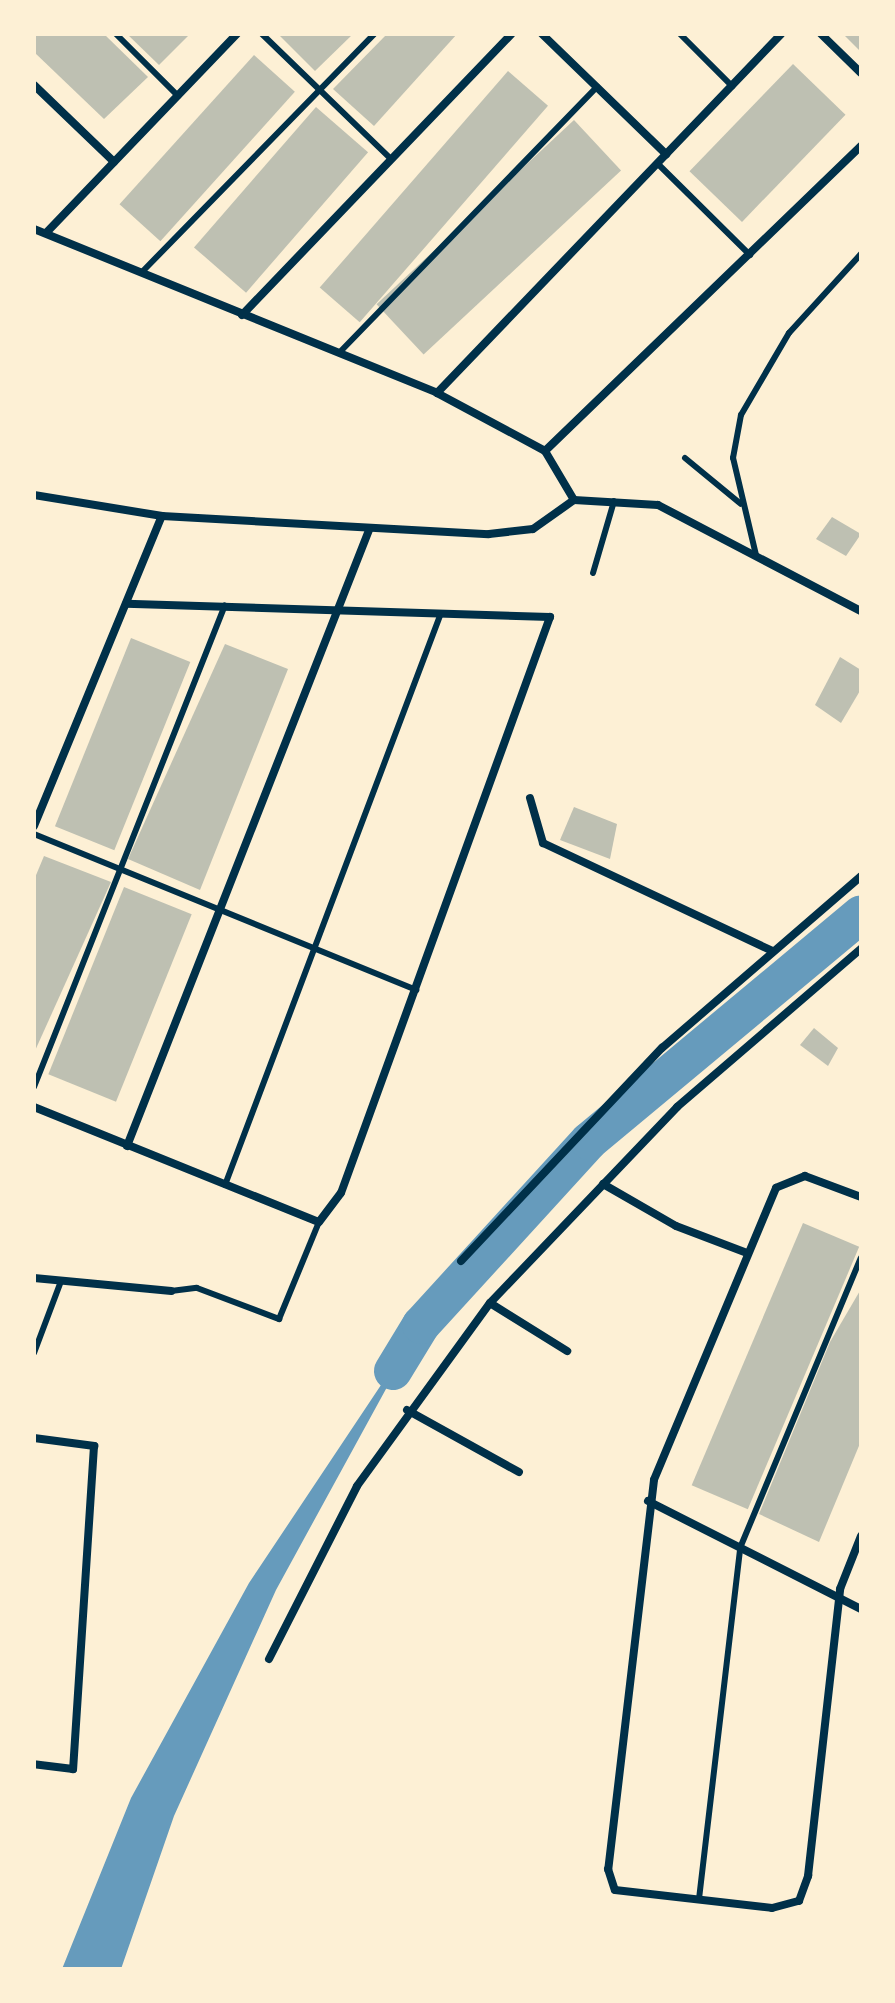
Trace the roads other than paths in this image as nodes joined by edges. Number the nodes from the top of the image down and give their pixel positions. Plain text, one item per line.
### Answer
1 (116, 34) edge
2 (237, 34) edge
3 (262, 34) edge
4 (374, 34) edge
5 (511, 34) edge
6 (542, 34) edge
7 (680, 34) edge
8 (781, 34) edge
9 (821, 34) edge
10 (861, 73) edge
11 (34, 85) edge
12 (732, 86) junction
13 (597, 87) junction
14 (320, 90) junction
15 (178, 96) junction
16 (861, 146) edge
17 (666, 154) junction
18 (390, 158) junction
19 (114, 162) junction
20 (657, 163) junction
21 (34, 229) edge
22 (46, 233) junction
23 (861, 254) edge
24 (750, 255) junction
25 (142, 272) junction
26 (242, 315) junction
27 (339, 353) junction
28 (437, 393) junction
29 (545, 451) junction
30 (685, 458) dead end
31 (34, 495) edge
32 (574, 500) junction
33 (614, 501) junction
34 (743, 505) junction
35 (162, 516) junction
36 (369, 530) junction
37 (756, 555) junction
38 (593, 573) dead end
39 (126, 604) junction
40 (225, 605) junction
41 (339, 610) junction
42 (861, 611) edge
43 (441, 613) junction
44 (530, 798) dead end
45 (34, 826) edge
46 (34, 834) edge
47 (121, 868) junction
48 (861, 876) edge
49 (220, 911) junction
50 (314, 949) junction
51 (861, 949) edge
52 (773, 951) junction
53 (416, 990) junction
54 (34, 1087) edge
55 (34, 1107) edge
56 (127, 1146) junction
57 (603, 1184) junction
58 (225, 1185) junction
59 (861, 1197) edge
60 (319, 1222) junction
61 (747, 1253) junction
62 (861, 1258) edge
63 (461, 1261) dead end
64 (34, 1278) edge
65 (61, 1281) junction
66 (171, 1291) joint
67 (490, 1303) junction
68 (567, 1351) dead end
69 (34, 1353) edge
70 (407, 1410) junction
71 (34, 1438) edge
72 (519, 1472) dead end
73 (648, 1501) junction
74 (861, 1536) edge
75 (740, 1548) junction
76 (838, 1597) junction
77 (861, 1609) edge
78 (269, 1659) dead end
79 (34, 1764) edge
80 (699, 1899) junction

1 - 15 lane
2 - 15 street
3 - 14 lane
4 - 14 lane
5 - 18 street
6 - 13 street
7 - 12 lane
8 - 12 street
9 - 10 street
11 - 19 street
12 - 17 street
13 - 17 street
13 - 27 lane
14 - 18 lane
14 - 25 lane
15 - 19 street
16 - 24 street
17 - 20 street
18 - 26 street
19 - 22 street
20 - 24 lane
20 - 28 street
21 - 22 street
22 - 25 street
23 - 34 lane
24 - 29 street
25 - 26 street
26 - 27 street
27 - 28 street
28 - 29 street
29 - 32 street
30 - 34 lane
31 - 35 street
32 - 33 street
32 - 36 street
33 - 37 street
33 - 38 lane
34 - 37 lane
35 - 36 street
35 - 39 street
36 - 41 street
37 - 42 street
39 - 40 street
39 - 45 street
40 - 41 street
40 - 47 lane
41 - 43 street
41 - 49 street
43 - 50 lane
43 - 53 street
44 - 52 street
46 - 47 lane
47 - 49 lane
47 - 54 lane
48 - 52 street
49 - 50 lane
49 - 56 street
50 - 53 lane
50 - 58 lane
51 - 57 street
52 - 63 street
53 - 60 street
55 - 56 street
56 - 58 street
57 - 61 street
57 - 67 street
58 - 60 street
59 - 61 street
60 - 66 lane
61 - 73 street
62 - 75 lane
64 - 65 street
65 - 66 street
65 - 69 lane
67 - 68 street
67 - 70 street
70 - 72 street
70 - 78 street
71 - 79 street
73 - 75 street
73 - 80 street
74 - 76 street
75 - 76 street
75 - 80 lane
76 - 77 street
76 - 80 street

